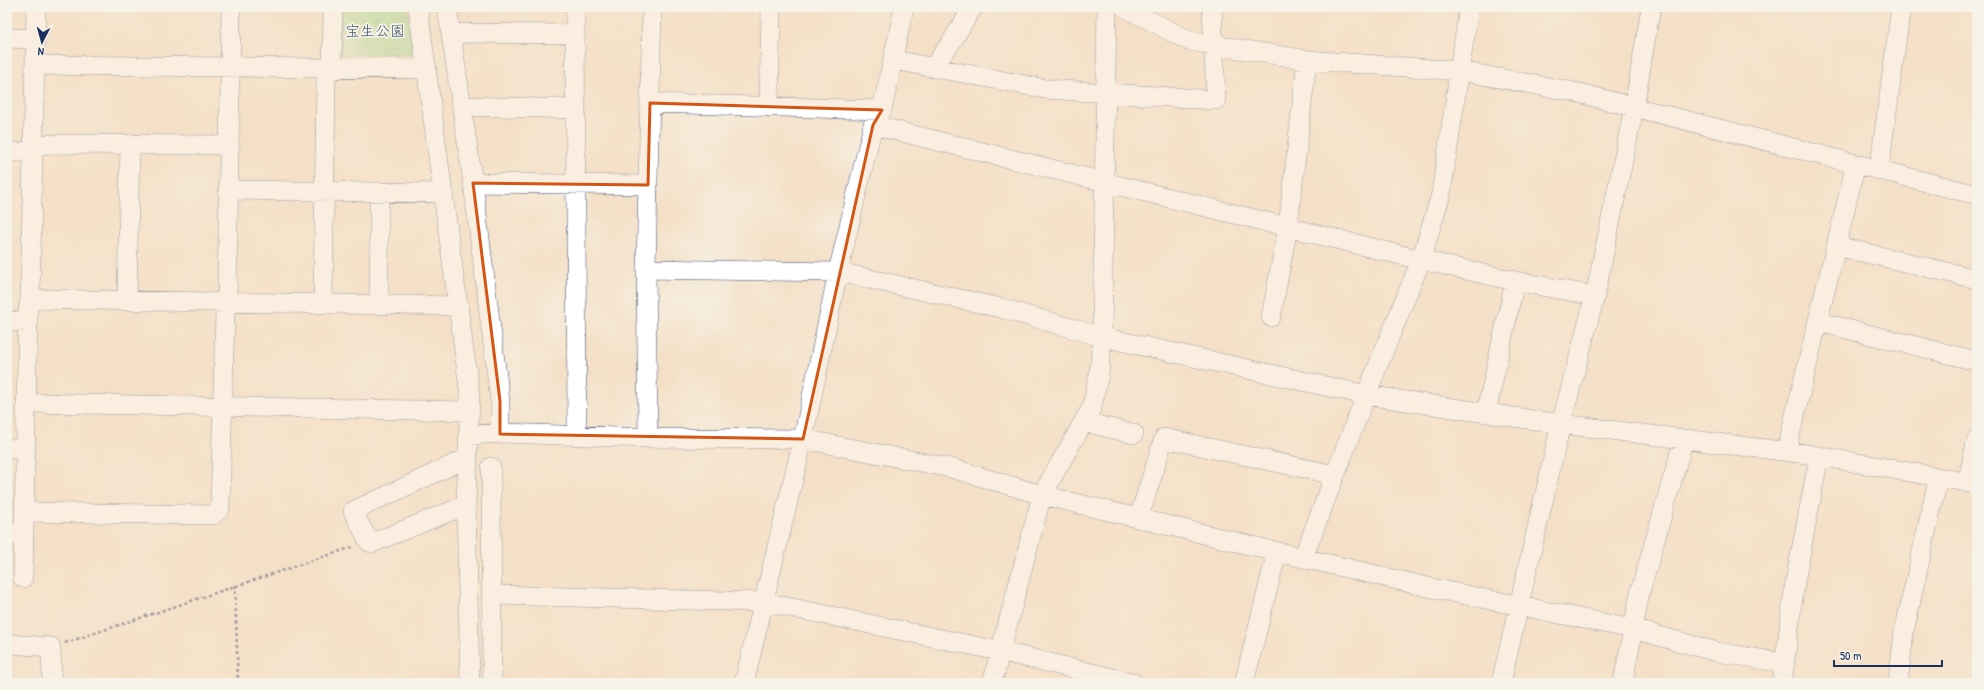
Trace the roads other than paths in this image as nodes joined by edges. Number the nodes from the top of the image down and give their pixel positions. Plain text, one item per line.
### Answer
1 (36, 7) edge
2 (231, 7) edge
3 (333, 7) edge
4 (418, 7) edge
5 (447, 7) edge
6 (575, 7) edge
7 (652, 7) edge
8 (771, 7) edge
9 (904, 7) edge
10 (973, 7) edge
11 (1107, 7) edge
12 (1124, 7) edge
13 (1212, 7) edge
14 (1469, 7) edge
15 (1651, 7) edge
16 (1901, 7) edge
17 (451, 33) junction
18 (574, 34) junction
19 (7, 38) edge
20 (35, 39) junction
21 (1213, 45) junction
22 (894, 60) junction
23 (1307, 60) junction
24 (35, 65) junction
25 (231, 67) junction
26 (332, 68) junction
27 (933, 68) junction
28 (427, 69) junction
29 (1460, 71) junction
30 (1105, 93) junction
31 (650, 103) junction
32 (462, 106) junction
33 (769, 106) junction
34 (1634, 108) junction
35 (576, 109) junction
36 (878, 117) junction
37 (130, 144) junction
38 (230, 145) junction
39 (34, 148) junction
40 (7, 152) edge
41 (1856, 164) junction
42 (1878, 170) junction
43 (1104, 181) junction
44 (473, 183) junction
45 (577, 185) junction
46 (648, 185) junction
47 (229, 190) junction
48 (324, 191) junction
49 (379, 192) junction
50 (444, 193) junction
51 (1977, 195) edge
52 (1288, 227) junction
53 (1836, 246) junction
54 (1421, 260) junction
55 (646, 269) junction
56 (838, 272) junction
57 (1977, 279) edge
58 (1515, 281) junction
59 (1595, 296) junction
60 (30, 299) junction
61 (128, 301) junction
62 (227, 303) junction
63 (323, 304) junction
64 (379, 305) junction
65 (459, 306) junction
66 (1271, 317) dead end
67 (7, 321) edge
68 (28, 322) junction
69 (1818, 322) junction
70 (1102, 337) junction
71 (1977, 361) edge
72 (1366, 395) junction
73 (26, 403) junction
74 (223, 407) junction
75 (470, 410) junction
76 (1486, 413) junction
77 (1084, 422) junction
78 (1561, 424) junction
79 (500, 434) junction
80 (577, 434) junction
81 (1134, 434) dead end
82 (469, 435) junction
83 (648, 438) junction
84 (803, 439) junction
85 (1684, 439) junction
86 (1977, 439) edge
87 (26, 448) junction
88 (7, 449) edge
89 (1786, 452) junction
90 (1819, 457) junction
91 (467, 458) junction
92 (491, 467) dead end
93 (1335, 475) junction
94 (1938, 479) junction
95 (1972, 484) edge
96 (1042, 495) junction
97 (466, 505) junction
98 (25, 512) junction
99 (1139, 517) junction
100 (16, 534) edge
101 (1277, 552) junction
102 (1303, 558) junction
103 (24, 578) dead end
104 (492, 595) junction
105 (764, 602) junction
106 (1520, 606) junction
107 (1633, 629) junction
108 (7, 644) edge
109 (999, 651) junction
110 (1785, 663) junction
111 (52, 683) edge
112 (470, 683) edge
113 (492, 683) edge
114 (744, 683) edge
115 (992, 683) edge
116 (1134, 683) edge
117 (1244, 683) edge
118 (1501, 683) edge
119 (1623, 683) edge
120 (1782, 683) edge
121 (1898, 683) edge

1 - 20 street
2 - 25 street
3 - 26 street
4 - 28 street
5 - 17 street
6 - 18 street
7 - 31 street
8 - 33 street
9 - 22 street
10 - 27 street
11 - 30 street
12 - 21 street
13 - 21 street
14 - 29 street
15 - 34 street
16 - 42 street
17 - 18 street
17 - 32 street
18 - 35 street
19 - 20 street
20 - 24 street
21 - 23 street
21 - 30 street
22 - 27 street
22 - 36 street
23 - 29 street
23 - 52 street
24 - 25 street
24 - 39 street
25 - 26 street
25 - 38 street
26 - 28 street
26 - 48 street
27 - 30 street
28 - 50 street
29 - 34 street
29 - 54 street
30 - 43 street
31 - 33 street
31 - 46 street
32 - 35 street
32 - 44 street
33 - 36 street
34 - 41 street
34 - 59 street
35 - 45 street
36 - 43 street
36 - 56 street
37 - 38 street
37 - 39 street
37 - 61 street
38 - 47 street
39 - 40 street
39 - 60 street
41 - 42 street
41 - 53 street
42 - 51 street
43 - 52 street
43 - 70 street
44 - 45 street
44 - 79 street
45 - 46 street
45 - 80 street
46 - 55 street
47 - 48 street
47 - 62 street
48 - 49 street
48 - 63 street
49 - 50 street
49 - 64 street
50 - 65 street
52 - 54 street
52 - 66 street
53 - 57 street
53 - 69 street
54 - 58 street
54 - 72 street
55 - 56 street
55 - 83 street
56 - 70 street
56 - 84 street
58 - 59 street
58 - 76 street
59 - 78 street
60 - 61 street
60 - 68 street
61 - 62 street
62 - 63 street
62 - 74 street
63 - 64 street
64 - 65 street
65 - 75 street
67 - 68 street
68 - 73 street
69 - 71 street
69 - 89 street
70 - 72 street
70 - 77 street
72 - 76 street
72 - 93 street
73 - 74 street
73 - 87 street
74 - 75 street
74 - 98 street
75 - 82 street
76 - 78 street
77 - 81 street
77 - 96 street
78 - 85 street
78 - 106 street
79 - 80 street
79 - 82 street
80 - 83 street
82 - 91 street
83 - 84 street
84 - 96 street
84 - 105 street
85 - 89 street
85 - 107 street
86 - 95 street
87 - 88 street
87 - 98 street
89 - 90 street
90 - 94 street
90 - 110 street
91 - 97 street
91 - 97 street
92 - 104 street
93 - 99 street
93 - 102 street
94 - 95 street
94 - 121 street
96 - 99 street
96 - 109 street
97 - 112 street
98 - 100 street
99 - 101 street
100 - 103 street
101 - 102 street
101 - 117 street
102 - 106 street
104 - 105 street
104 - 113 street
105 - 109 street
105 - 114 street
106 - 107 street
106 - 118 street
107 - 110 street
107 - 119 street
108 - 111 street
109 - 115 street
109 - 116 street
110 - 120 street

